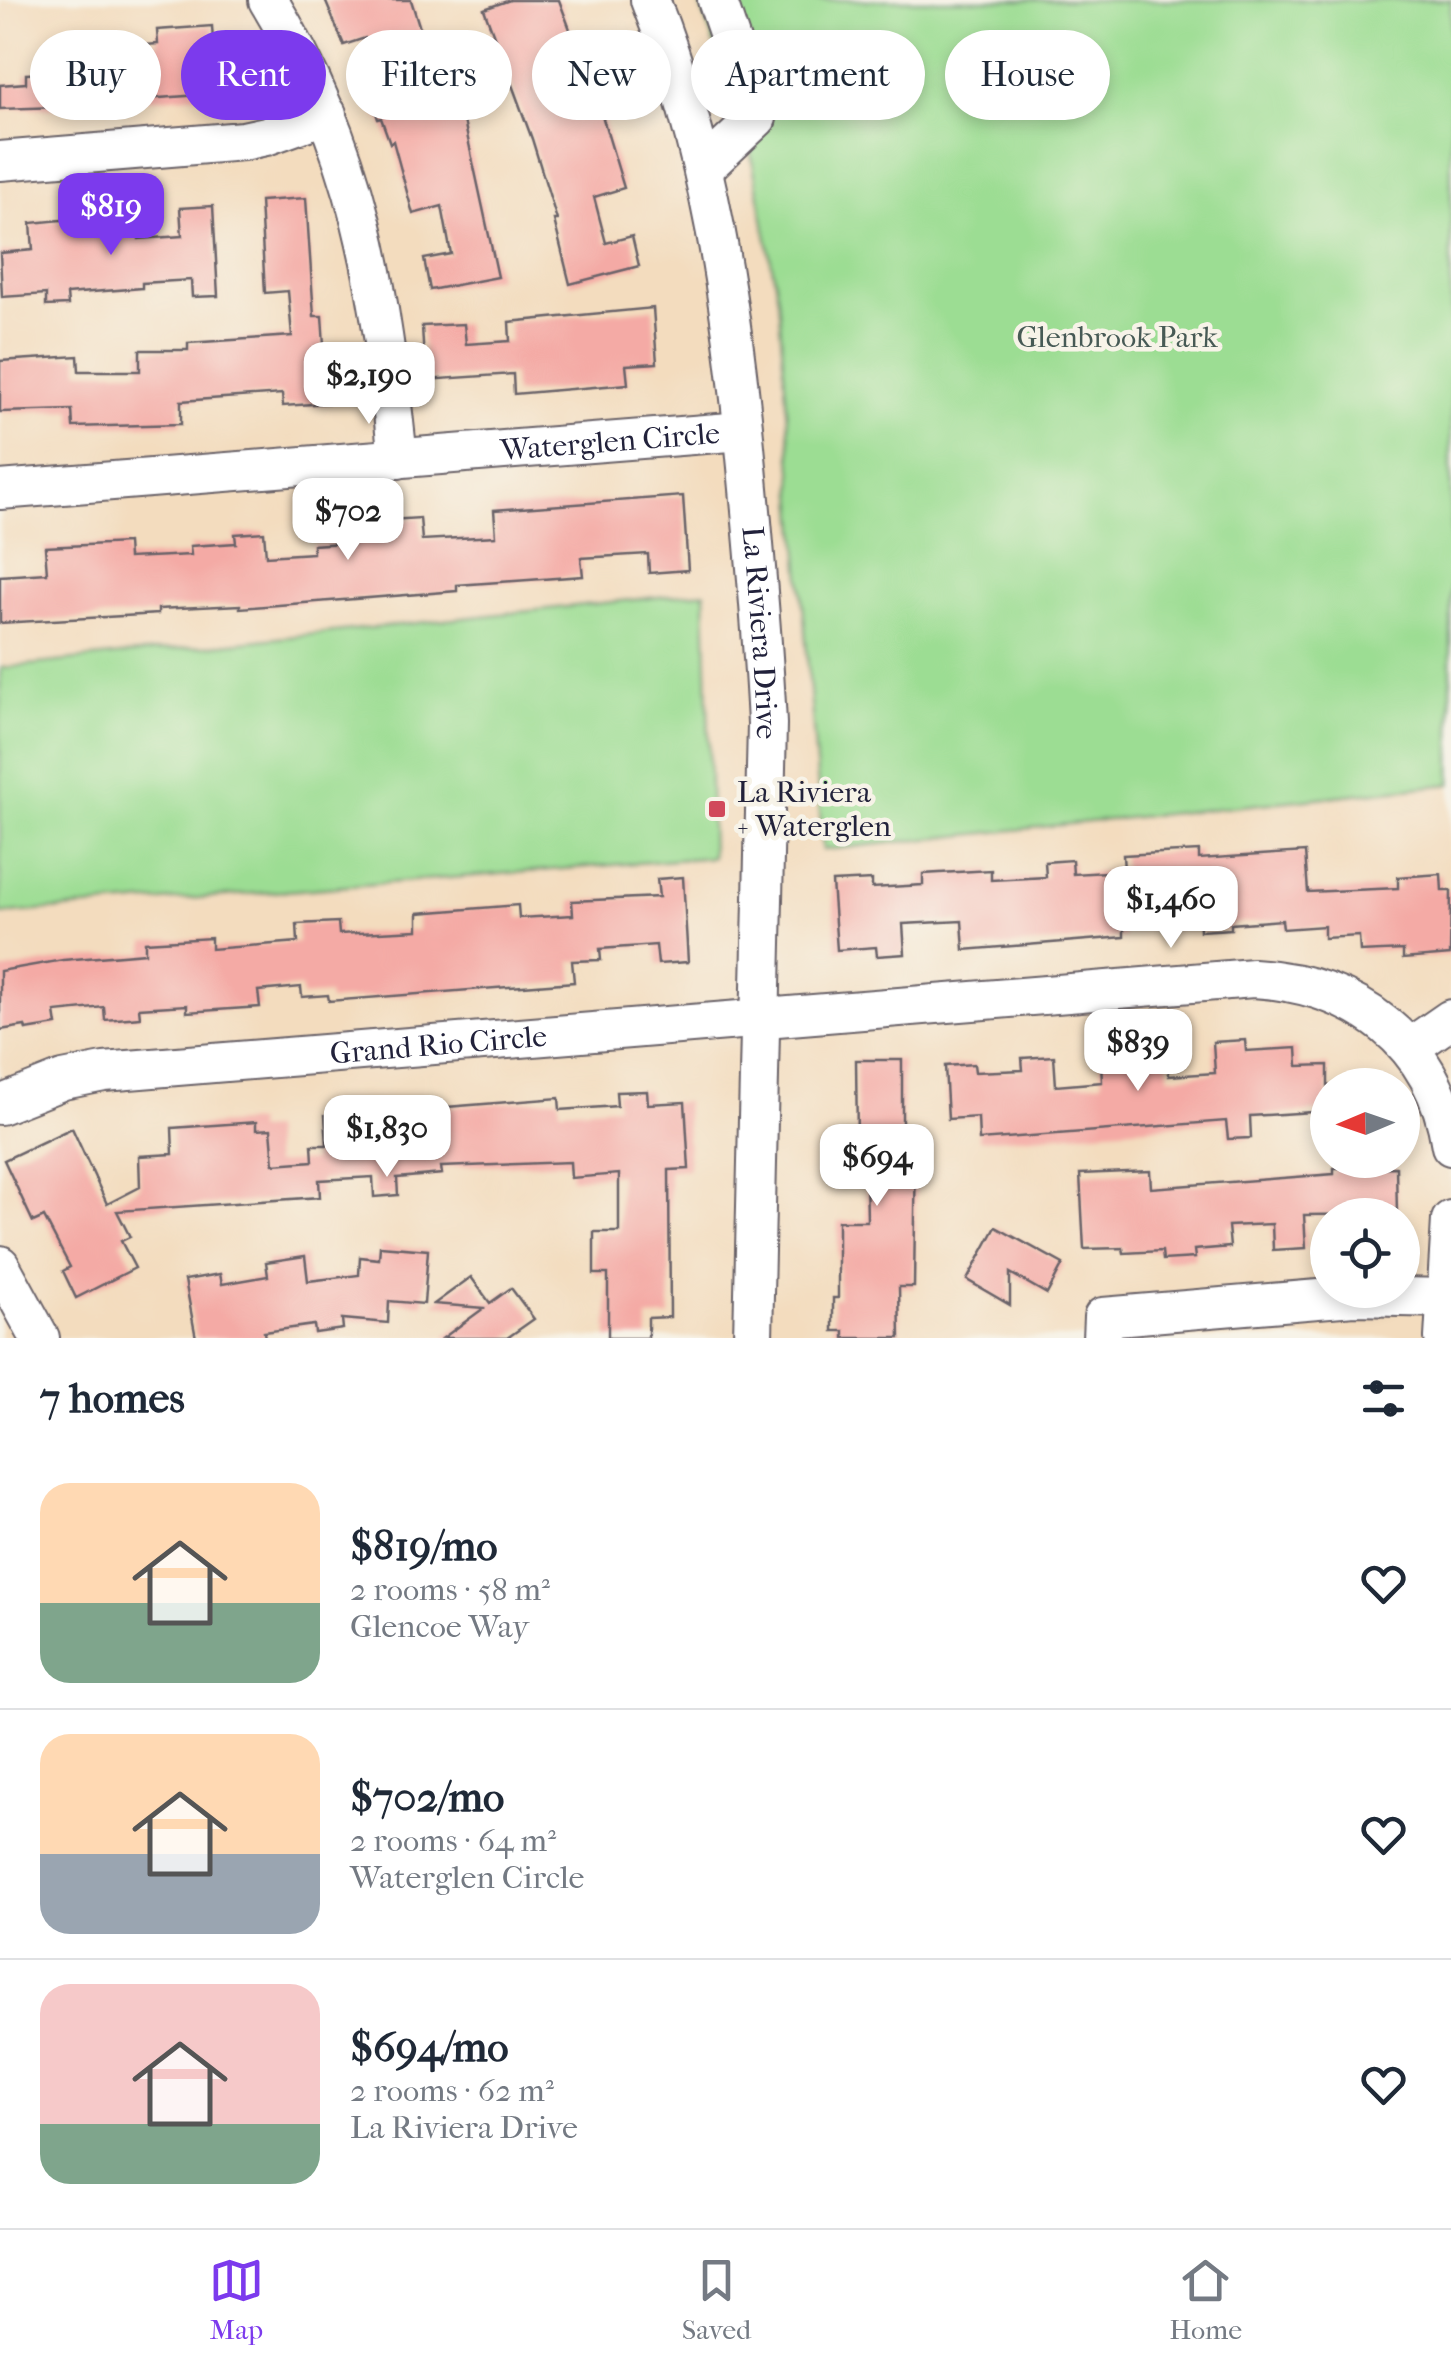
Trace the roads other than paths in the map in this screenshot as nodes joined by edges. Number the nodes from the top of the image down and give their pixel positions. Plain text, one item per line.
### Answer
1 (268, 0) edge
2 (650, 0) edge
3 (717, 0) edge
4 (327, 114) junction
5 (0, 161) edge
6 (704, 168) junction
7 (744, 431) junction
8 (398, 459) junction
9 (0, 490) edge
10 (762, 1018) junction
11 (1451, 1019) edge
12 (1409, 1048) junction
13 (0, 1105) edge
14 (1451, 1146) edge
15 (1451, 1220) edge
16 (0, 1265) edge
17 (1447, 1298) junction
18 (40, 1338) edge
19 (753, 1338) edge
20 (1102, 1338) edge
21 (1444, 1338) edge

1 - 4 street
2 - 6 street, La Riviera Drive
3 - 6 street
4 - 5 street
4 - 8 street
6 - 7 street, La Riviera Drive
7 - 8 street, Waterglen Circle
7 - 10 street, La Riviera Drive
8 - 9 street, Waterglen Circle
10 - 12 street, Grand Rio Circle
10 - 13 street, Grand Rio Circle
10 - 19 street, La Riviera Drive
11 - 12 street
12 - 14 street, Grand Rio Circle
15 - 17 street
16 - 18 street
17 - 20 street
17 - 21 street

